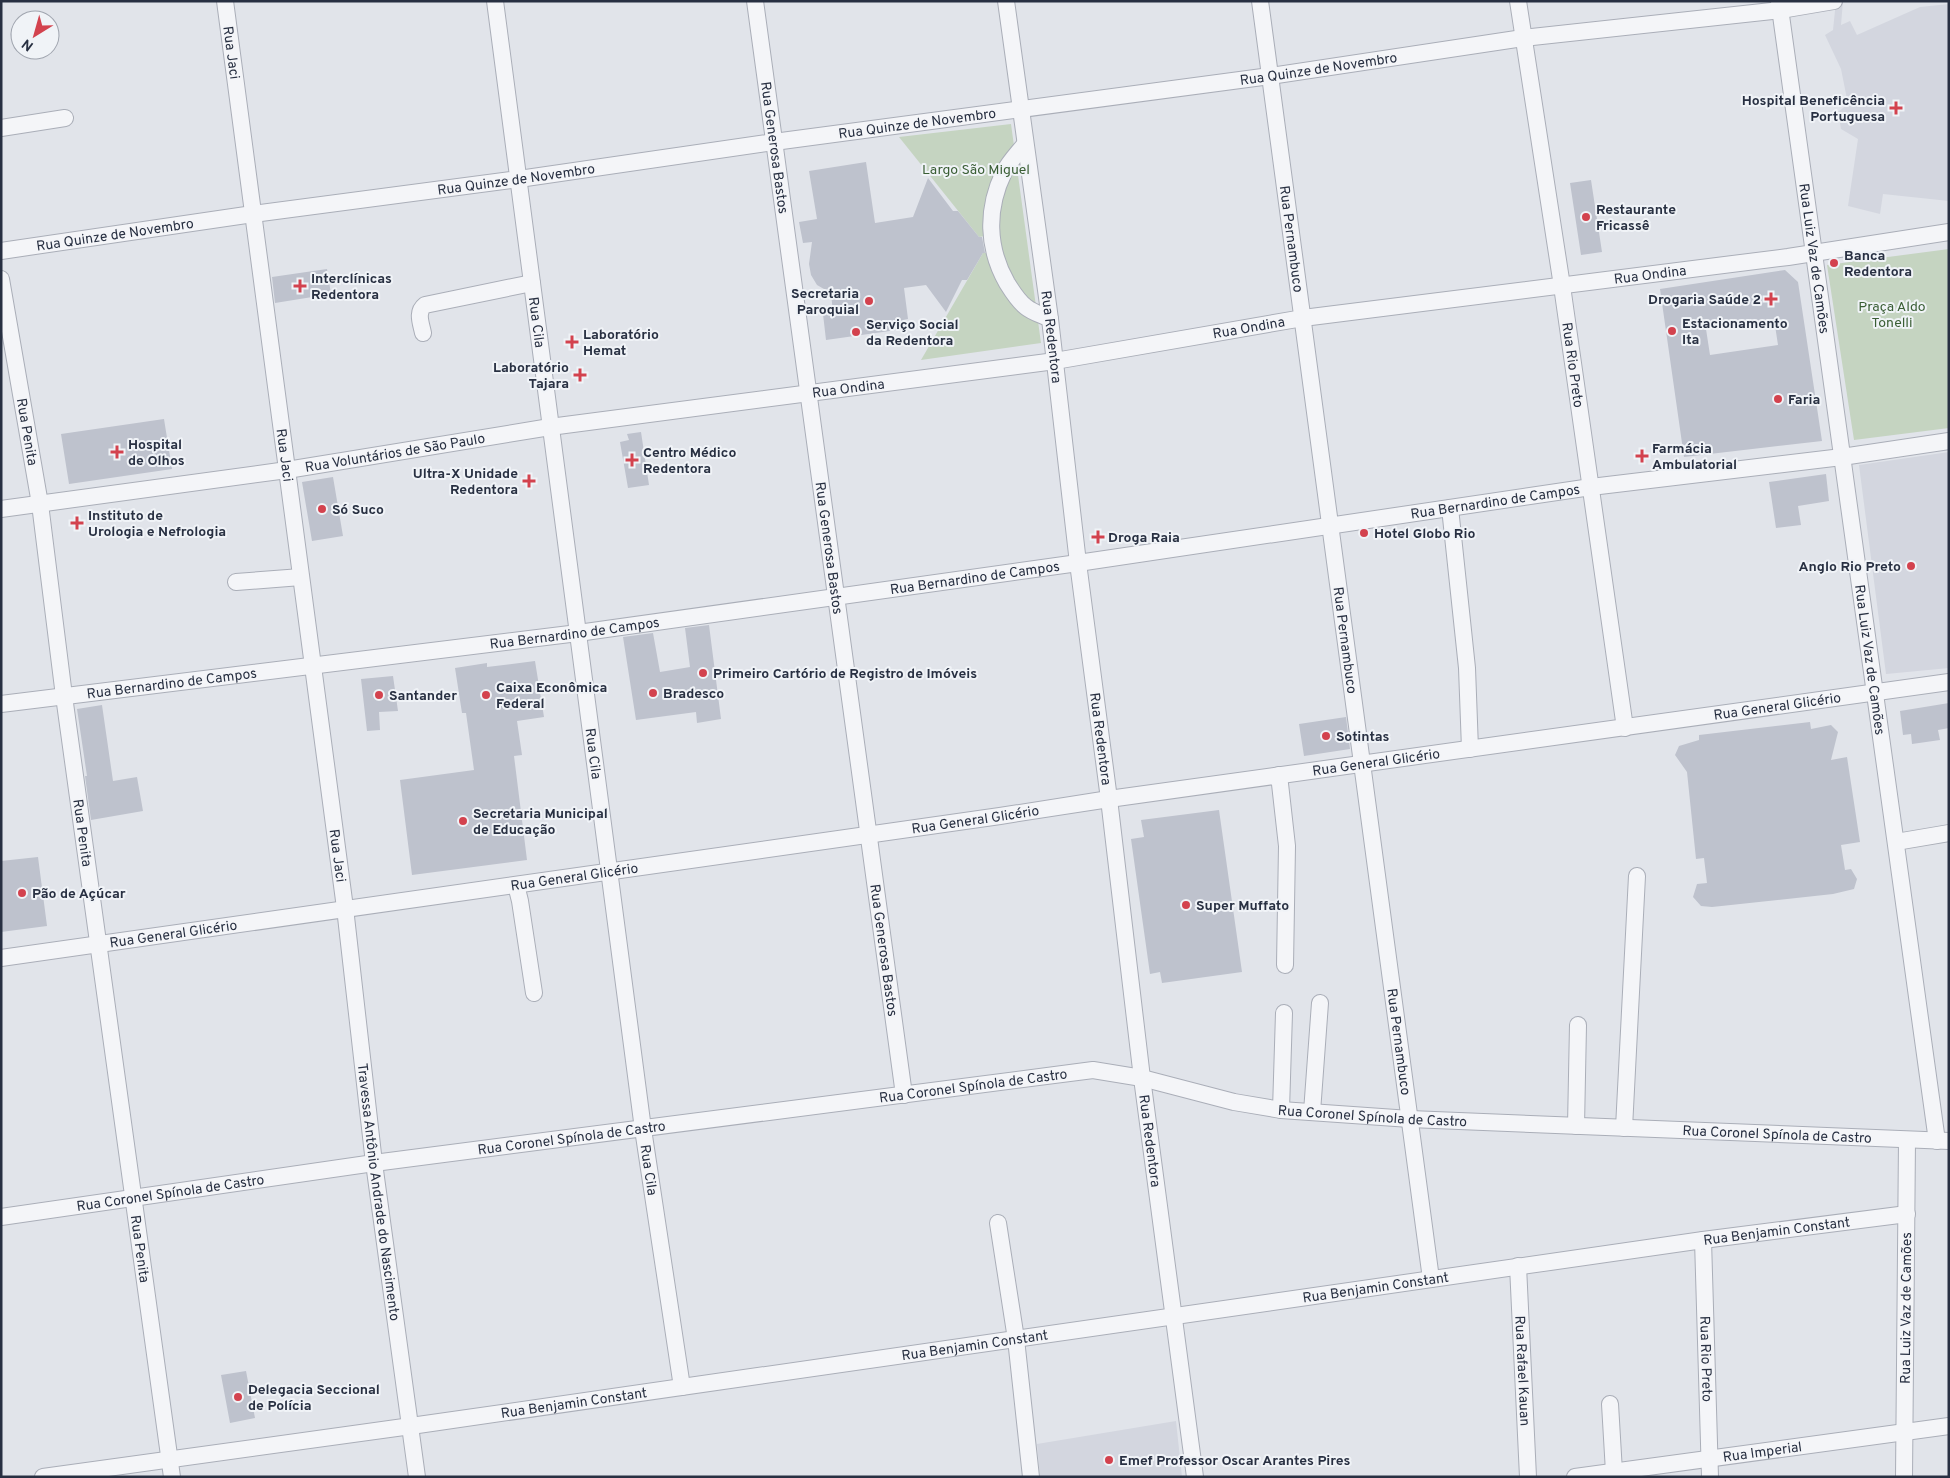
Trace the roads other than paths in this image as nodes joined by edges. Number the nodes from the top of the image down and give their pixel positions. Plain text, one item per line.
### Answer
1 (225, 1) edge
2 (495, 1) edge
3 (754, 1) edge
4 (1006, 1) edge
5 (1260, 1) edge
6 (1518, 1) edge
7 (1834, 1) edge
8 (1780, 6) edge
9 (1523, 38) junction
10 (1270, 76) junction
11 (1020, 110) junction
12 (65, 118) dead end
13 (1, 128) edge
14 (774, 142) junction
15 (1025, 144) junction
16 (519, 180) junction
17 (253, 214) junction
18 (1949, 232) edge
19 (1, 251) edge
20 (1814, 253) junction
21 (1, 279) edge
22 (532, 283) junction
23 (1562, 286) junction
24 (1303, 318) junction
25 (1050, 319) junction
26 (423, 333) dead end
27 (1055, 361) junction
28 (808, 393) junction
29 (550, 427) junction
30 (1949, 441) edge
31 (1842, 457) junction
32 (287, 470) junction
33 (1591, 487) junction
34 (40, 504) junction
35 (1450, 508) junction
36 (1, 509) edge
37 (1330, 525) junction
38 (1078, 563) junction
39 (301, 577) junction
40 (236, 582) dead end
41 (836, 597) junction
42 (578, 633) junction
43 (313, 667) junction
44 (1949, 682) edge
45 (1875, 694) junction
46 (64, 696) junction
47 (1, 704) edge
48 (1625, 728) junction
49 (1470, 749) junction
50 (1362, 763) junction
51 (1280, 776) junction
52 (1109, 799) junction
53 (1949, 833) edge
54 (869, 835) junction
55 (1896, 842) junction
56 (610, 871) junction
57 (1637, 876) dead end
58 (516, 885) junction
59 (345, 908) junction
60 (98, 944) junction
61 (1, 958) edge
62 (1284, 965) dead end
63 (534, 993) dead end
64 (1320, 1003) dead end
65 (1284, 1013) dead end
66 (1578, 1025) dead end
67 (1142, 1078) junction
68 (904, 1095) junction
69 (1282, 1110) junction
70 (1312, 1112) junction
71 (1410, 1119) junction
72 (1576, 1126) junction
73 (1624, 1128) junction
74 (643, 1129) junction
75 (1907, 1140) junction
76 (1943, 1141) edge
77 (374, 1162) junction
78 (134, 1199) junction
79 (1907, 1214) junction
80 (1, 1217) edge
81 (998, 1223) dead end
82 (1703, 1240) junction
83 (1518, 1266) junction
84 (1431, 1279) junction
85 (1174, 1315) junction
86 (1016, 1339) junction
87 (682, 1387) junction
88 (1610, 1404) dead end
89 (411, 1426) junction
90 (1949, 1426) edge
91 (1905, 1432) junction
92 (169, 1458) junction
93 (1710, 1459) junction
94 (1614, 1472) junction
95 (42, 1477) edge
96 (172, 1477) edge
97 (417, 1477) edge
98 (1031, 1477) edge
99 (1195, 1477) edge
100 (1528, 1477) edge
101 (1575, 1477) edge
102 (1710, 1477) edge
103 (1904, 1477) edge

1 - 17 street, Rua Jaci
2 - 16 street, Rua Cila
3 - 14 street, Rua Generosa Bastos
4 - 11 street, Rua Redentora
5 - 10 street, Rua Pernambuco
6 - 9 street, Rua Rio Preto
7 - 8 street, Rua Quinze de Novembro
8 - 9 street, Rua Quinze de Novembro
8 - 20 street, Rua Luiz Vaz de Camões
9 - 10 street, Rua Quinze de Novembro
9 - 23 street, Rua Rio Preto
10 - 11 street, Rua Quinze de Novembro
10 - 24 street, Rua Pernambuco
11 - 14 street, Rua Quinze de Novembro
11 - 15 street, Rua Redentora
12 - 13 street
14 - 16 street, Rua Quinze de Novembro
14 - 28 street, Rua Generosa Bastos
15 - 25 street, Rua Redentora
15 - 25 street
16 - 17 street, Rua Quinze de Novembro
16 - 22 street, Rua Cila
17 - 19 street, Rua Quinze de Novembro
17 - 32 street, Rua Jaci
18 - 20 street, Rua Ondina
20 - 23 street, Rua Ondina
20 - 31 street, Rua Luiz Vaz de Camões
21 - 34 street, Rua Penita
22 - 26 street
22 - 29 street, Rua Cila
23 - 24 street, Rua Ondina
23 - 33 street, Rua Rio Preto
24 - 27 street, Rua Ondina
24 - 37 street, Rua Pernambuco
25 - 27 street, Rua Redentora
27 - 28 street, Rua Ondina
27 - 38 street, Rua Redentora
28 - 29 street, Rua Ondina
28 - 41 street, Rua Generosa Bastos
29 - 32 street, Rua Voluntários de São Paulo
29 - 42 street, Rua Cila
30 - 31 street, Rua Bernardino de Campos
31 - 33 street, Rua Bernardino de Campos
31 - 45 street, Rua Luiz Vaz de Camões
32 - 34 street, Rua Voluntários de São Paulo
32 - 39 street, Rua Jaci
33 - 35 street, Rua Bernardino de Campos
33 - 48 street, Rua Rio Preto
34 - 36 street, Rua Voluntários de São Paulo
34 - 46 street, Rua Penita
35 - 37 street, Rua Bernardino de Campos
35 - 49 street
37 - 38 street, Rua Bernardino de Campos
37 - 50 street, Rua Pernambuco
38 - 41 street, Rua Bernardino de Campos
38 - 52 street, Rua Redentora
39 - 40 street
39 - 43 street, Rua Jaci
41 - 42 street, Rua Bernardino de Campos
41 - 54 street, Rua Generosa Bastos
42 - 43 street, Rua Bernardino de Campos
42 - 56 street, Rua Cila
43 - 46 street, Rua Bernardino de Campos
43 - 59 street, Rua Jaci
44 - 45 street, Rua General Glicério
45 - 48 street, Rua General Glicério
45 - 55 street, Rua Luiz Vaz de Camões
46 - 47 street, Rua Bernardino de Campos
46 - 60 street, Rua Penita
48 - 49 street, Rua General Glicério
49 - 50 street, Rua General Glicério
50 - 51 street, Rua General Glicério
50 - 71 street, Rua Pernambuco
51 - 52 street, Rua General Glicério
51 - 62 street
52 - 54 street, Rua General Glicério
52 - 67 street, Rua Redentora
53 - 55 street
54 - 56 street, Rua General Glicério
54 - 68 street, Rua Generosa Bastos
55 - 76 street, Rua Luiz Vaz de Camões
56 - 58 street, Rua General Glicério
56 - 74 street, Rua Cila
57 - 73 street
58 - 59 street, Rua General Glicério
58 - 63 street
59 - 60 street, Rua General Glicério
59 - 77 street, Travessa Antônio Andrade do Nascimento
60 - 61 street, Rua General Glicério
60 - 78 street, Rua Penita
64 - 70 street
65 - 69 street
66 - 72 street
67 - 68 street, Rua Coronel Spínola de Castro
67 - 69 street, Rua Coronel Spínola de Castro
67 - 85 street, Rua Redentora
68 - 74 street, Rua Coronel Spínola de Castro
69 - 70 street, Rua Coronel Spínola de Castro
70 - 71 street, Rua Coronel Spínola de Castro
71 - 72 street, Rua Coronel Spínola de Castro
71 - 84 street, Rua Pernambuco
72 - 73 street, Rua Coronel Spínola de Castro
73 - 75 street, Rua Coronel Spínola de Castro
74 - 77 street, Rua Coronel Spínola de Castro
74 - 87 street, Rua Cila
75 - 76 street, Rua Coronel Spínola de Castro
75 - 79 street, Rua Luiz Vaz de Camões
77 - 78 street, Rua Coronel Spínola de Castro
77 - 89 street, Travessa Antônio Andrade do Nascimento
78 - 80 street, Rua Coronel Spínola de Castro
78 - 92 street, Rua Penita
79 - 82 street, Rua Benjamin Constant
79 - 91 street, Rua Luiz Vaz de Camões
81 - 86 street
82 - 83 street, Rua Benjamin Constant
82 - 93 street, Rua Rio Preto
83 - 84 street, Rua Benjamin Constant
83 - 100 street, Rua Rafael Kauan
84 - 85 street, Rua Benjamin Constant
85 - 86 street, Rua Benjamin Constant
85 - 99 street, Rua Redentora
86 - 87 street, Rua Benjamin Constant
86 - 98 street
87 - 89 street, Rua Benjamin Constant
88 - 94 street
89 - 92 street, Rua Benjamin Constant
89 - 97 street, Travessa Antônio Andrade do Nascimento
90 - 91 street, Rua Imperial
91 - 93 street, Rua Imperial
91 - 103 street, Rua Luiz Vaz de Camões
92 - 95 street, Rua Benjamin Constant
92 - 96 street, Rua Penita
93 - 94 street, Rua Imperial
93 - 102 street, Rua Rio Preto
94 - 101 street, Rua Imperial

